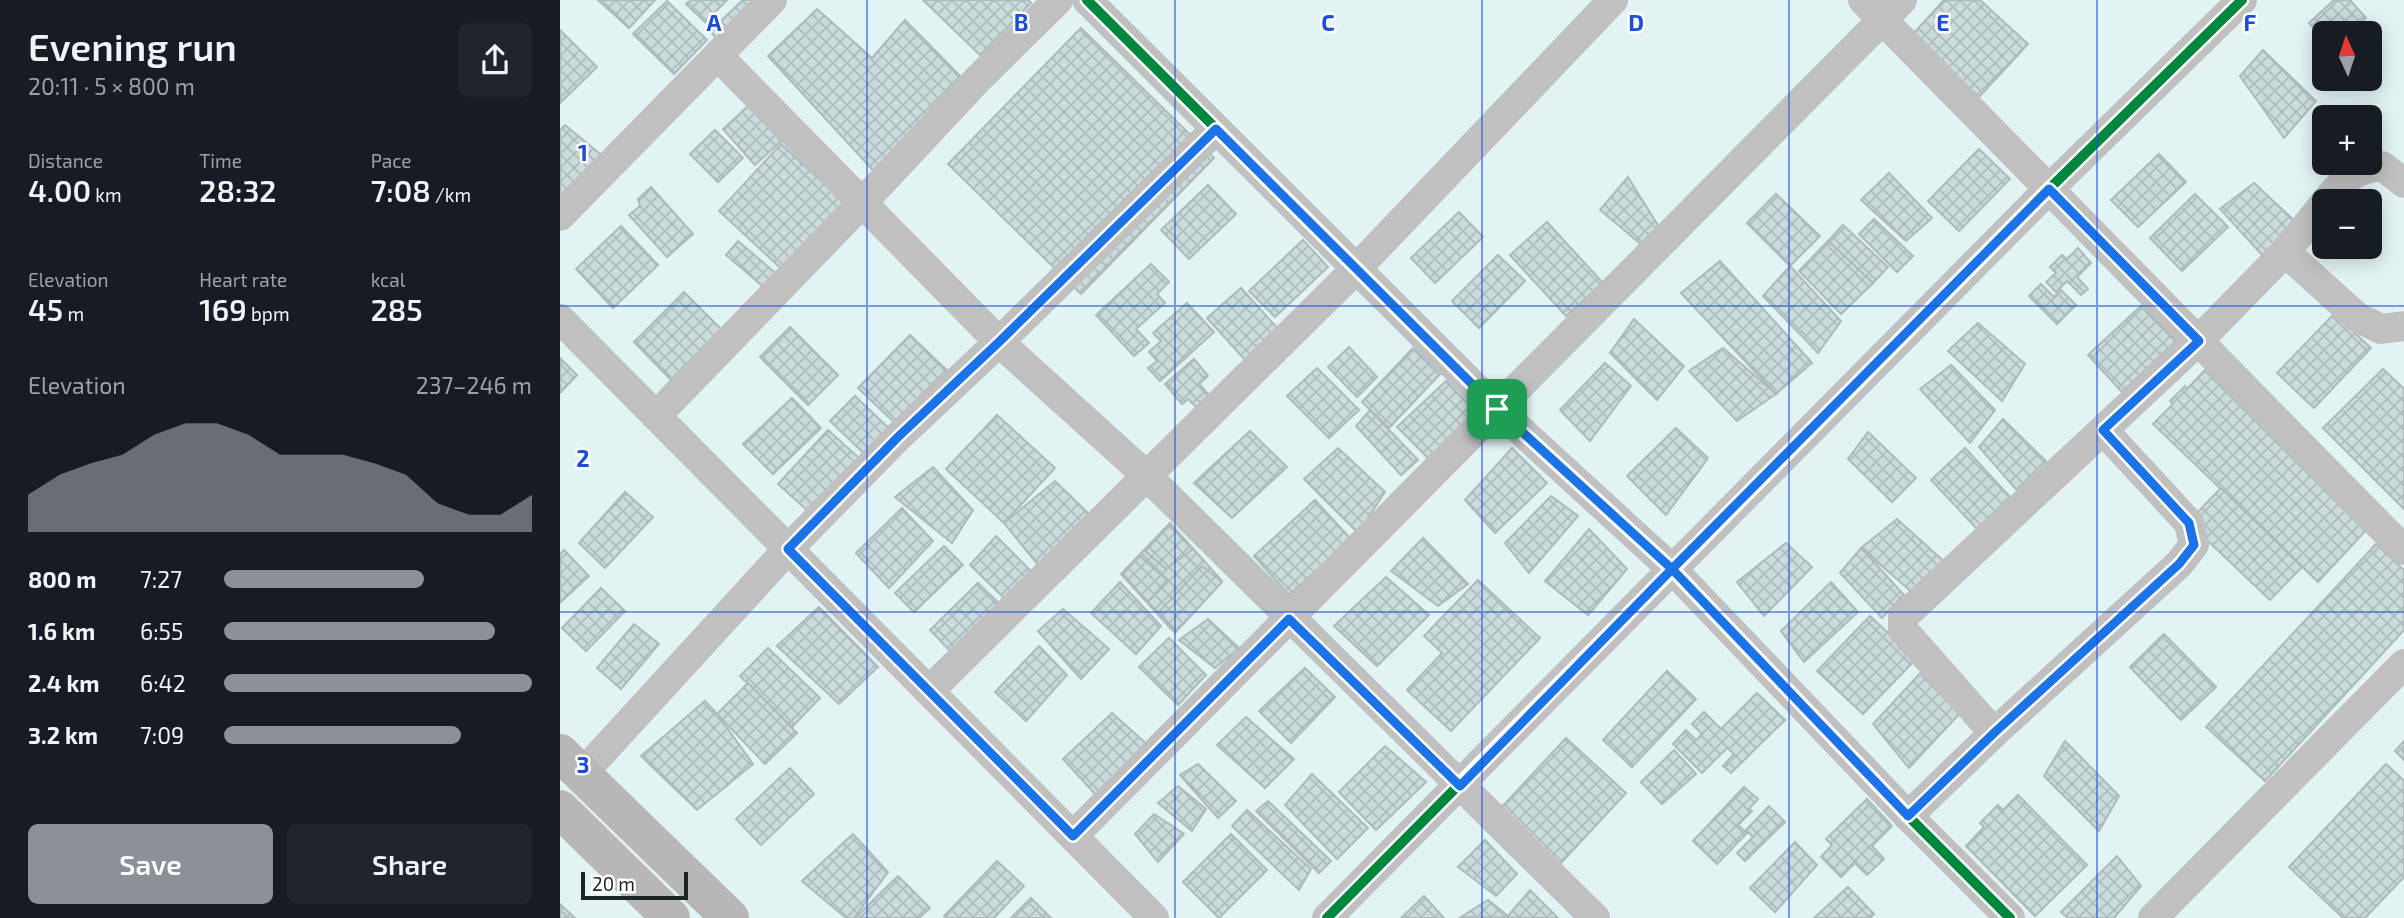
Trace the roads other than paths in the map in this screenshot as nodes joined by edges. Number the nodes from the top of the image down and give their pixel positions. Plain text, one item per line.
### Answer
1 (772, 0) edge
2 (1058, 0) edge
3 (1087, 0) edge
4 (1613, 0) edge
5 (2242, 0) edge
6 (1882, 6) edge
7 (718, 55) junction
8 (1216, 129) junction
9 (2404, 183) edge
10 (2049, 189) junction
11 (2336, 189) edge
12 (862, 203) junction
13 (560, 216) edge
14 (2312, 219) edge
15 (2285, 252) junction
16 (1357, 268) junction
17 (560, 319) edge
18 (2404, 326) edge
19 (2199, 341) junction
20 (999, 342) junction
21 (1497, 409) junction
22 (656, 415) junction
23 (2103, 430) junction
24 (1147, 476) junction
25 (788, 549) junction
26 (2404, 550) edge
27 (1672, 569) junction
28 (1289, 619) junction
29 (2404, 664) edge
30 (929, 691) junction
31 (1994, 733) junction
32 (571, 764) edge
33 (1460, 786) junction
34 (560, 809) edge
35 (1908, 816) junction
36 (1073, 836) junction
37 (671, 918) edge
38 (730, 918) edge
39 (1154, 918) edge
40 (1327, 918) edge
41 (1595, 918) edge
42 (2010, 918) edge
43 (2153, 918) edge

1 - 7 street
2 - 12 street
3 - 8 street
4 - 16 street
5 - 10 street
6 - 10 street
6 - 21 street
7 - 12 street
7 - 13 street
8 - 16 street
8 - 20 street
9 - 11 street
10 - 19 street
10 - 27 street
12 - 20 street
12 - 22 street
14 - 15 street
15 - 18 street
15 - 19 street
16 - 21 street
16 - 24 street
17 - 22 street
19 - 23 street
19 - 26 street
20 - 24 street
20 - 25 street
21 - 27 street
21 - 28 street
22 - 25 street
23 - 31 street
23 - 31 street
24 - 28 street
24 - 30 street
25 - 30 street
25 - 32 street
27 - 33 street
27 - 35 street
28 - 33 street
28 - 36 street
29 - 43 street
30 - 36 street
31 - 35 street
32 - 38 street
33 - 40 street
33 - 41 street
34 - 37 street
35 - 42 street
36 - 39 street

